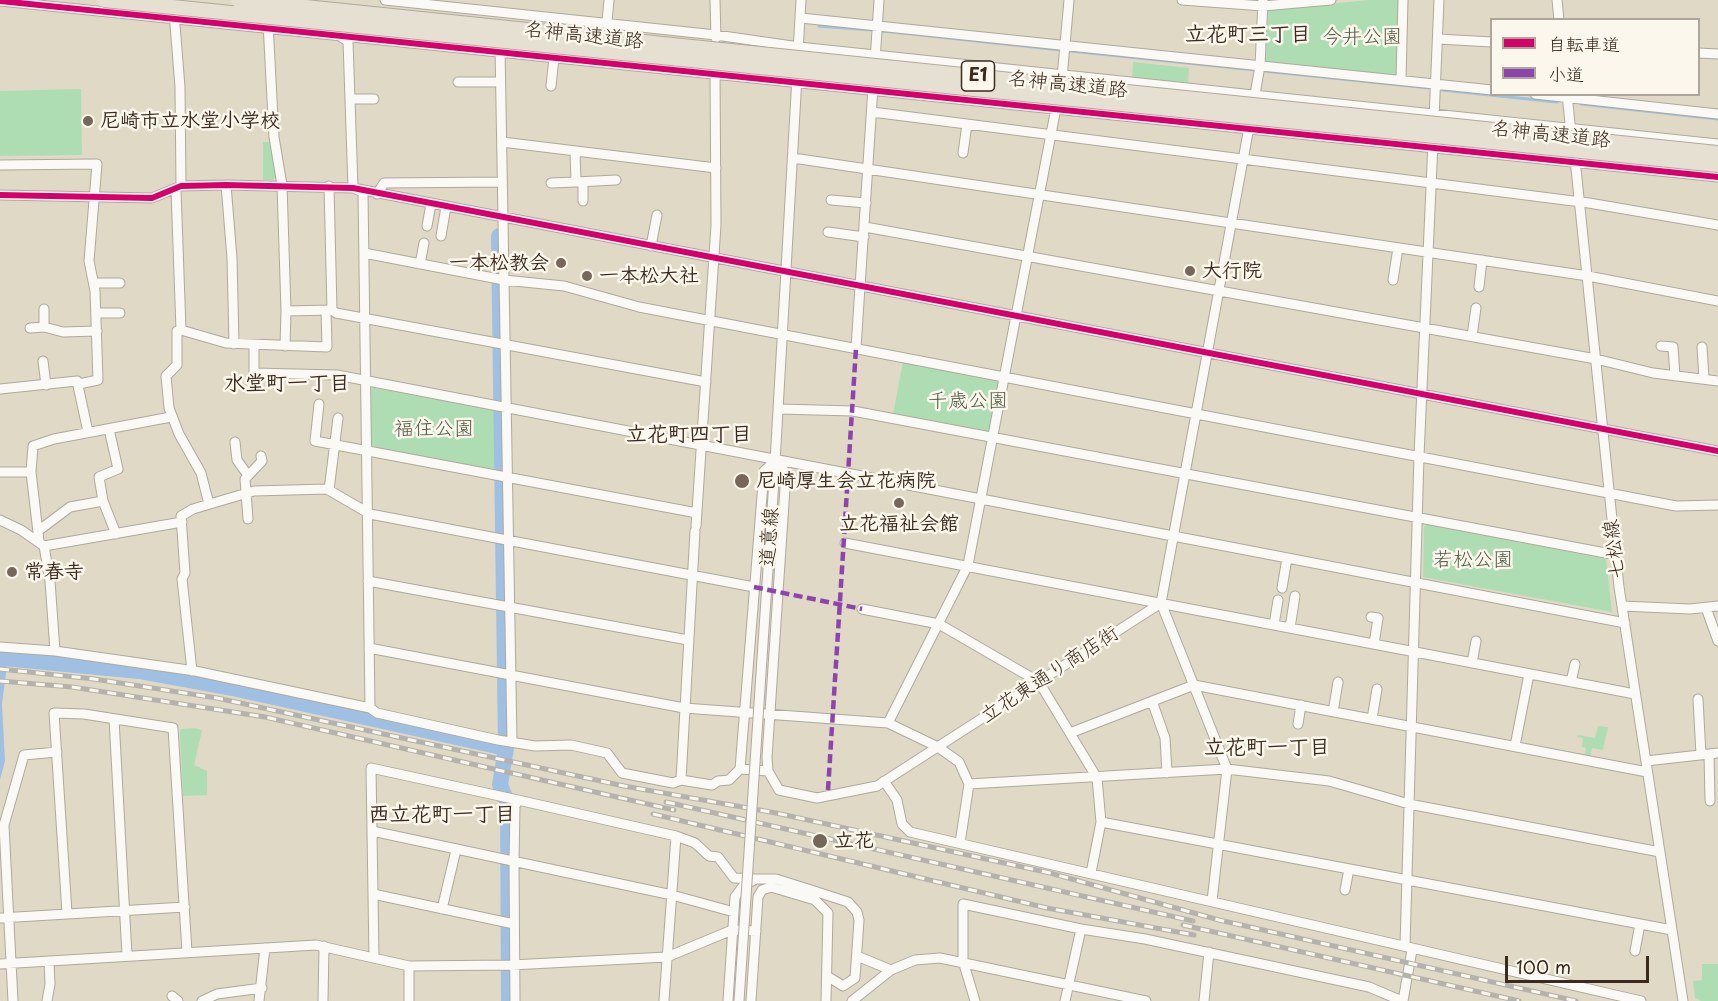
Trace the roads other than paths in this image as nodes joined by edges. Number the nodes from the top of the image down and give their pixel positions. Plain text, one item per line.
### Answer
1 (104, 0) edge
2 (173, 0) edge
3 (238, 0) edge
4 (270, 0) edge
5 (344, 0) edge
6 (385, 0) edge
7 (501, 0) edge
8 (609, 0) edge
9 (715, 0) edge
10 (801, 0) edge
11 (879, 0) edge
12 (1069, 0) edge
13 (1182, 0) edge
14 (1331, 0) edge
15 (1403, 0) edge
16 (1439, 0) edge
17 (1557, 0) edge
18 (2, 1) edge
19 (413, 1) edge
20 (1312, 1) edge
21 (1263, 3) edge
22 (455, 4) edge
23 (502, 12) junction
24 (172, 18) junction
25 (801, 18) junction
26 (1559, 18) edge
27 (607, 23) junction
28 (877, 26) junction
29 (267, 28) junction
30 (716, 35) junction
31 (340, 36) junction
32 (1438, 39) junction
33 (1490, 42) edge
34 (1066, 46) junction
35 (799, 47) junction
36 (500, 52) junction
37 (1700, 53) edge
38 (1718, 54) edge
39 (876, 55) junction
40 (554, 58) junction
41 (603, 63) junction
42 (1260, 66) junction
43 (1063, 74) junction
44 (715, 75) junction
45 (1401, 80) junction
46 (458, 82) dead end
47 (500, 82) junction
48 (797, 83) junction
49 (1436, 84) junction
50 (551, 86) dead end
51 (1490, 90) edge
52 (873, 91) junction
53 (1255, 94) junction
54 (1568, 96) edge
55 (350, 99) junction
56 (375, 99) dead end
57 (1056, 108) junction
58 (872, 112) junction
59 (1434, 114) junction
60 (1718, 114) edge
61 (967, 124) junction
62 (1249, 127) junction
63 (1570, 128) junction
64 (1052, 135) junction
65 (502, 142) junction
66 (1718, 144) edge
67 (1432, 147) junction
68 (575, 151) junction
69 (963, 153) dead end
70 (1718, 153) edge
71 (793, 158) junction
72 (1243, 159) junction
73 (1575, 162) junction
74 (0, 165) edge
75 (1718, 165) edge
76 (716, 168) junction
77 (868, 170) junction
78 (1718, 177) edge
79 (616, 180) dead end
80 (502, 182) junction
81 (580, 182) junction
82 (551, 183) dead end
83 (1431, 183) junction
84 (226, 185) junction
85 (282, 185) junction
86 (328, 186) junction
87 (178, 188) junction
88 (352, 188) junction
89 (377, 194) junction
90 (0, 195) edge
91 (1040, 195) junction
92 (96, 196) junction
93 (831, 200) dead end
94 (583, 201) dead end
95 (1580, 202) junction
96 (866, 203) junction
97 (431, 204) junction
98 (446, 207) junction
99 (657, 215) dead end
100 (503, 218) junction
101 (1231, 223) junction
102 (1718, 225) edge
103 (427, 226) dead end
104 (828, 232) dead end
105 (865, 232) junction
106 (441, 236) dead end
107 (424, 243) dead end
108 (651, 246) junction
109 (1398, 248) junction
110 (1428, 252) junction
111 (364, 253) junction
112 (1028, 256) junction
113 (713, 259) junction
114 (1482, 260) junction
115 (420, 264) junction
116 (787, 273) junction
117 (1588, 276) junction
118 (501, 280) junction
119 (1393, 280) dead end
120 (95, 283) junction
121 (120, 283) dead end
122 (861, 287) junction
123 (1479, 287) dead end
124 (1219, 291) junction
125 (1718, 301) edge
126 (1476, 308) dead end
127 (44, 309) dead end
128 (329, 310) junction
129 (286, 311) junction
130 (120, 313) dead end
131 (96, 314) junction
132 (1017, 316) junction
133 (365, 317) junction
134 (709, 320) junction
135 (44, 327) junction
136 (30, 328) dead end
137 (1425, 328) junction
138 (181, 330) junction
139 (97, 331) junction
140 (783, 334) junction
141 (1472, 336) junction
142 (502, 343) junction
143 (234, 344) junction
144 (254, 345) junction
145 (285, 346) junction
146 (1661, 346) dead end
147 (1702, 347) dead end
148 (856, 348) junction
149 (1207, 353) junction
150 (1596, 359) junction
151 (43, 361) dead end
152 (1675, 376) junction
153 (1005, 377) junction
154 (1704, 380) junction
155 (1718, 381) edge
156 (366, 382) junction
157 (706, 382) junction
158 (79, 384) junction
159 (46, 385) junction
160 (0, 388) edge
161 (1421, 394) junction
162 (319, 404) dead end
163 (503, 408) junction
164 (778, 409) junction
165 (1196, 413) junction
166 (171, 417) junction
167 (338, 418) dead end
168 (1602, 428) junction
169 (109, 429) junction
170 (88, 432) junction
171 (994, 438) junction
172 (235, 442) dead end
173 (335, 445) junction
174 (700, 445) junction
175 (367, 450) junction
176 (1718, 451) edge
177 (261, 456) dead end
178 (1419, 456) junction
179 (775, 461) junction
180 (0, 472) edge
181 (31, 472) junction
182 (248, 474) junction
183 (1185, 474) junction
184 (504, 476) junction
185 (329, 490) junction
186 (246, 492) junction
187 (1609, 493) junction
188 (981, 500) junction
189 (103, 501) junction
190 (209, 504) junction
191 (1718, 505) edge
192 (367, 512) junction
193 (697, 513) junction
194 (248, 519) dead end
195 (1417, 519) junction
196 (0, 520) edge
197 (182, 522) junction
198 (38, 531) junction
199 (116, 534) junction
200 (1173, 537) junction
201 (505, 539) junction
202 (845, 543) dead end
203 (41, 544) junction
204 (1616, 555) junction
205 (1287, 558) junction
206 (968, 565) junction
207 (692, 575) junction
208 (368, 581) junction
209 (1415, 583) junction
210 (754, 587) junction
211 (1282, 588) dead end
212 (1295, 596) dead end
213 (1278, 600) dead end
214 (1161, 603) junction
215 (1622, 606) junction
216 (1718, 606) edge
217 (506, 607) junction
218 (1706, 608) junction
219 (862, 609) dead end
220 (1371, 617) dead end
221 (1625, 623) junction
222 (939, 624) junction
223 (1274, 625) junction
224 (1290, 628) junction
225 (688, 640) junction
226 (1476, 641) dead end
227 (1718, 641) edge
228 (1374, 644) junction
229 (0, 647) edge
230 (369, 648) junction
231 (55, 651) junction
232 (1414, 652) junction
233 (1472, 663) junction
234 (1575, 664) dead end
235 (192, 671) junction
236 (1529, 674) junction
237 (507, 675) junction
238 (1039, 682) junction
239 (1338, 682) dead end
240 (1571, 682) junction
241 (1194, 685) junction
242 (1377, 689) dead end
243 (1635, 694) junction
244 (1698, 699) dead end
245 (1152, 701) junction
246 (1301, 705) junction
247 (370, 708) junction
248 (684, 708) junction
249 (1333, 711) junction
250 (746, 713) junction
251 (770, 715) junction
252 (114, 718) junction
253 (1372, 719) junction
254 (888, 723) junction
255 (1298, 724) dead end
256 (1412, 726) junction
257 (1070, 733) junction
258 (508, 740) junction
259 (1515, 746) junction
260 (938, 747) junction
261 (57, 752) junction
262 (1709, 754) edge
263 (1646, 761) junction
264 (741, 769) junction
265 (1227, 769) junction
266 (768, 771) junction
267 (1647, 772) junction
268 (1167, 773) junction
269 (1097, 778) junction
270 (681, 780) junction
271 (884, 781) junction
272 (969, 784) junction
273 (510, 799) junction
274 (1710, 801) dead end
275 (1410, 804) junction
276 (1101, 822) junction
277 (372, 831) junction
278 (676, 836) junction
279 (1218, 842) junction
280 (960, 843) junction
281 (456, 850) junction
282 (1660, 852) junction
283 (510, 862) junction
284 (1349, 869) junction
285 (1091, 873) junction
286 (756, 879) junction
287 (1407, 880) junction
288 (1345, 890) dead end
289 (373, 894) junction
290 (672, 895) junction
291 (843, 900) junction
292 (1212, 902) junction
293 (185, 907) junction
294 (442, 909) junction
295 (125, 912) junction
296 (734, 912) junction
297 (67, 913) junction
298 (5, 917) edge
299 (830, 917) junction
300 (511, 924) junction
301 (1640, 924) junction
302 (1081, 929) junction
303 (732, 930) junction
304 (1672, 930) junction
305 (756, 931) junction
306 (324, 946) junction
307 (265, 948) junction
308 (1408, 948) junction
309 (1635, 951) dead end
310 (187, 952) junction
311 (1209, 952) junction
312 (127, 955) junction
313 (857, 956) junction
314 (668, 957) junction
315 (374, 958) junction
316 (963, 961) junction
317 (50, 962) junction
318 (11, 963) junction
319 (0, 964) edge
320 (511, 965) junction
321 (409, 966) junction
322 (891, 970) junction
323 (827, 976) junction
324 (1069, 984) junction
325 (262, 988) junction
326 (13, 1001) edge
327 (47, 1001) edge
328 (202, 1001) edge
329 (260, 1001) edge
330 (322, 1001) edge
331 (409, 1001) edge
332 (515, 1001) edge
333 (664, 1001) edge
334 (728, 1001) edge
335 (739, 1001) edge
336 (751, 1001) edge
337 (826, 1001) edge
338 (852, 1001) edge
339 (975, 1001) edge
340 (1065, 1001) edge
341 (1146, 1001) edge
342 (1204, 1001) edge
343 (1403, 1001) edge
344 (1641, 1001) edge
345 (1683, 1001) edge

1 - 75 highway, 名神高速道路 / E1, bridge
2 - 24 street
3 - 70 highway, 名神高速道路 / E1, bridge
4 - 29 street
5 - 31 street
6 - 19 street
7 - 23 street
8 - 27 street
9 - 30 street
10 - 25 street, 道意線
11 - 28 street
12 - 34 street
13 - 21 street
14 - 20 street
15 - 45 street
16 - 32 street
17 - 26 street
18 - 24 street
19 - 22 street
20 - 21 street
21 - 42 street
22 - 23 street
23 - 27 street
23 - 36 street
24 - 29 street
24 - 87 street
25 - 28 street
25 - 35 street, 道意線
27 - 30 street
27 - 41 street
28 - 34 street
28 - 39 street
29 - 31 street
29 - 85 street
30 - 35 street
30 - 44 street
31 - 36 street
31 - 55 street
32 - 33 street
32 - 49 street
34 - 42 street
34 - 43 street
35 - 39 street
35 - 48 street, 道意線
36 - 40 street
36 - 47 street
37 - 38 street
39 - 43 street
39 - 52 street
40 - 41 street
40 - 50 street
41 - 44 street
42 - 45 street
42 - 53 street
43 - 53 street
43 - 57 street
44 - 48 street
44 - 76 street
45 - 49 street
46 - 47 street
47 - 65 street
48 - 52 street
48 - 71 street, 道意線
49 - 51 street
49 - 59 street
52 - 57 street
52 - 58 street
53 - 59 street
53 - 62 street
54 - 60 street
54 - 63 street, 七松線
55 - 56 street
55 - 88 street
57 - 62 street
57 - 64 street
58 - 61 street
58 - 77 street
59 - 63 street
59 - 67 street
61 - 64 street
61 - 69 street
62 - 67 street
62 - 72 street
63 - 66 street
63 - 73 street, 七松線
64 - 72 street
64 - 91 street
65 - 68 street
65 - 80 street
67 - 73 street
67 - 83 street
68 - 76 street
68 - 81 street
71 - 77 street
71 - 116 street, 道意線
72 - 83 street
72 - 101 street
73 - 78 street
73 - 95 street, 七松線
74 - 92 street
76 - 113 street
77 - 91 street
77 - 96 street
79 - 81 street
80 - 89 street
80 - 100 street
81 - 82 street
81 - 94 street
83 - 95 street
83 - 110 street
84 - 85 street
84 - 87 street
84 - 143 street
85 - 86 street
85 - 129 street
86 - 88 street
86 - 128 street
87 - 92 street
87 - 138 street
88 - 89 street
88 - 111 street
89 - 97 street
90 - 92 street
91 - 101 street
91 - 112 street
92 - 120 street
93 - 96 street
95 - 102 street
95 - 117 street, 七松線
96 - 105 street
97 - 98 street
97 - 103 street
98 - 100 street
98 - 106 street
99 - 108 street
100 - 108 street
100 - 118 street
101 - 109 street
101 - 124 street
104 - 105 street
105 - 112 street
105 - 122 street
107 - 115 street
108 - 113 street
109 - 110 street
109 - 119 street
110 - 114 street
110 - 137 street
111 - 115 street
111 - 133 street
112 - 124 street
112 - 132 street
113 - 116 street
113 - 134 street
114 - 117 street
114 - 123 street
115 - 118 street
116 - 122 street
116 - 140 street, 道意線
117 - 125 street
117 - 150 street, 七松線
118 - 134 street
118 - 142 street
120 - 121 street
120 - 131 street
122 - 132 street
122 - 148 street
124 - 137 street
124 - 149 street
126 - 141 street
127 - 135 street
128 - 129 street
128 - 133 street
128 - 145 street
129 - 145 street
130 - 131 street
131 - 139 street
132 - 149 street
132 - 153 street
133 - 142 street
133 - 156 street
134 - 140 street
134 - 157 street
135 - 136 street
135 - 139 street
137 - 141 street
137 - 161 street
138 - 143 street
138 - 166 street
139 - 158 street
140 - 148 street
140 - 164 street, 道意線
141 - 150 street
142 - 157 street
142 - 163 street
143 - 144 street
144 - 145 street
144 - 156 street
146 - 152 street
147 - 154 street
148 - 153 street
149 - 161 street
149 - 165 street
150 - 152 street
150 - 168 street, 七松線
151 - 159 street
152 - 154 street
153 - 165 street
153 - 171 street
154 - 155 street
156 - 163 street
156 - 175 street
157 - 174 street
158 - 159 street
158 - 170 street
159 - 160 street
161 - 168 street
161 - 178 street
162 - 173 street
163 - 174 street
163 - 184 street
164 - 171 street
164 - 179 street, 道意線
165 - 178 street
165 - 183 street
166 - 169 street
166 - 190 street
167 - 173 street
168 - 176 street
168 - 187 street, 七松線
169 - 170 street
169 - 189 street
170 - 181 street
171 - 183 street
171 - 188 street
172 - 182 street
173 - 175 street
173 - 185 street
174 - 179 street
174 - 193 street
175 - 184 street
175 - 192 street
177 - 182 street
178 - 187 street
178 - 195 street
179 - 188 street
179 - 210 street
179 - 251 street
179 - 335 street, 道意線, bridge
180 - 181 street
181 - 198 street
182 - 186 street
183 - 195 street
183 - 200 street
184 - 193 street
184 - 201 street
185 - 186 street
185 - 192 street
186 - 190 street
186 - 194 street
187 - 191 street
187 - 204 street, 七松線
188 - 200 street
188 - 206 street
189 - 198 street
189 - 199 street
190 - 197 street
192 - 201 street
192 - 208 street
193 - 207 street
195 - 204 street
195 - 209 street
196 - 203 street
197 - 199 street
197 - 235 street
198 - 203 street
199 - 203 street
200 - 205 street
200 - 214 street
201 - 207 street
201 - 217 street
202 - 206 street
203 - 231 street
204 - 215 street, 七松線
205 - 209 street
205 - 211 street
206 - 214 street
206 - 222 street
207 - 210 street
207 - 225 street
208 - 217 street
208 - 230 street
209 - 221 street
209 - 232 street
210 - 250 street
212 - 224 street
213 - 223 street
214 - 223 street
214 - 238 street, 立花東通り商店街
214 - 241 street
215 - 218 street
215 - 221 street, 七松線
216 - 218 street
217 - 225 street
217 - 237 street
218 - 227 street
219 - 222 street
220 - 228 street
221 - 243 street, 七松線
222 - 238 street
222 - 254 street
223 - 224 street
224 - 228 street
225 - 248 street
226 - 233 street
228 - 232 street
229 - 231 street
230 - 237 street
230 - 247 street
231 - 235 street
232 - 233 street
232 - 256 street
233 - 236 street
234 - 240 street
235 - 247 street
236 - 240 street
236 - 259 street
237 - 248 street
237 - 258 street
238 - 257 street
238 - 260 street, 立花東通り商店街
239 - 249 street
240 - 243 street
241 - 245 street
241 - 246 street
241 - 265 street
242 - 253 street
243 - 263 street, 七松線
244 - 262 street
245 - 257 street
245 - 268 street
246 - 249 street
246 - 255 street
247 - 258 street
248 - 250 street
248 - 270 street
249 - 253 street
250 - 251 street
250 - 264 street
251 - 254 street
251 - 266 street
252 - 261 street
252 - 293 street
252 - 295 street
253 - 256 street
254 - 260 street
256 - 259 street
256 - 275 street
257 - 269 street
258 - 270 street
259 - 267 street
260 - 271 street, 立花東通り商店街
260 - 272 street
261 - 297 street
261 - 298 street
262 - 263 street
262 - 274 street
263 - 267 street, 七松線
264 - 266 street
264 - 270 street
265 - 268 street
265 - 275 street
265 - 279 street
266 - 271 street, 立花東通り商店街
267 - 282 street, 七松線
268 - 269 street
269 - 272 street
269 - 276 street
271 - 280 street
272 - 280 street
273 - 277 street
273 - 278 street
273 - 283 street
275 - 282 street
275 - 287 street
276 - 279 street
276 - 285 street
277 - 281 street
277 - 289 street
278 - 286 street
278 - 290 street
279 - 284 street
279 - 292 street
280 - 285 street
281 - 283 street
281 - 294 street
282 - 304 street, 七松線
283 - 290 street
283 - 300 street
284 - 287 street
284 - 288 street
285 - 292 street
286 - 291 street
286 - 296 street
287 - 301 street
287 - 308 street
289 - 294 street
289 - 315 street
290 - 296 street
290 - 314 street
291 - 299 street
291 - 313 street
292 - 308 street
293 - 295 street
293 - 310 street
294 - 300 street
295 - 297 street
295 - 312 street
296 - 303 street
297 - 298 street
298 - 318 street
299 - 305 street
299 - 323 street
300 - 320 street
301 - 304 street
301 - 309 street
302 - 311 street
302 - 316 street
302 - 324 street
303 - 305 street
303 - 314 street
303 - 334 street
304 - 345 street, 七松線
305 - 336 street
306 - 307 street
306 - 315 street
306 - 330 street
307 - 310 street
307 - 325 street
308 - 343 street
308 - 344 street
310 - 312 street
311 - 342 street
311 - 343 street
312 - 317 street
313 - 322 street
313 - 323 street
314 - 320 street
314 - 333 street
315 - 321 street
316 - 322 street
316 - 324 street
316 - 339 street
317 - 318 street
317 - 327 street
318 - 319 street
318 - 326 street
320 - 321 street
320 - 332 street
321 - 331 street
322 - 338 street
323 - 337 street
324 - 340 street
324 - 341 street
325 - 328 street
325 - 329 street

